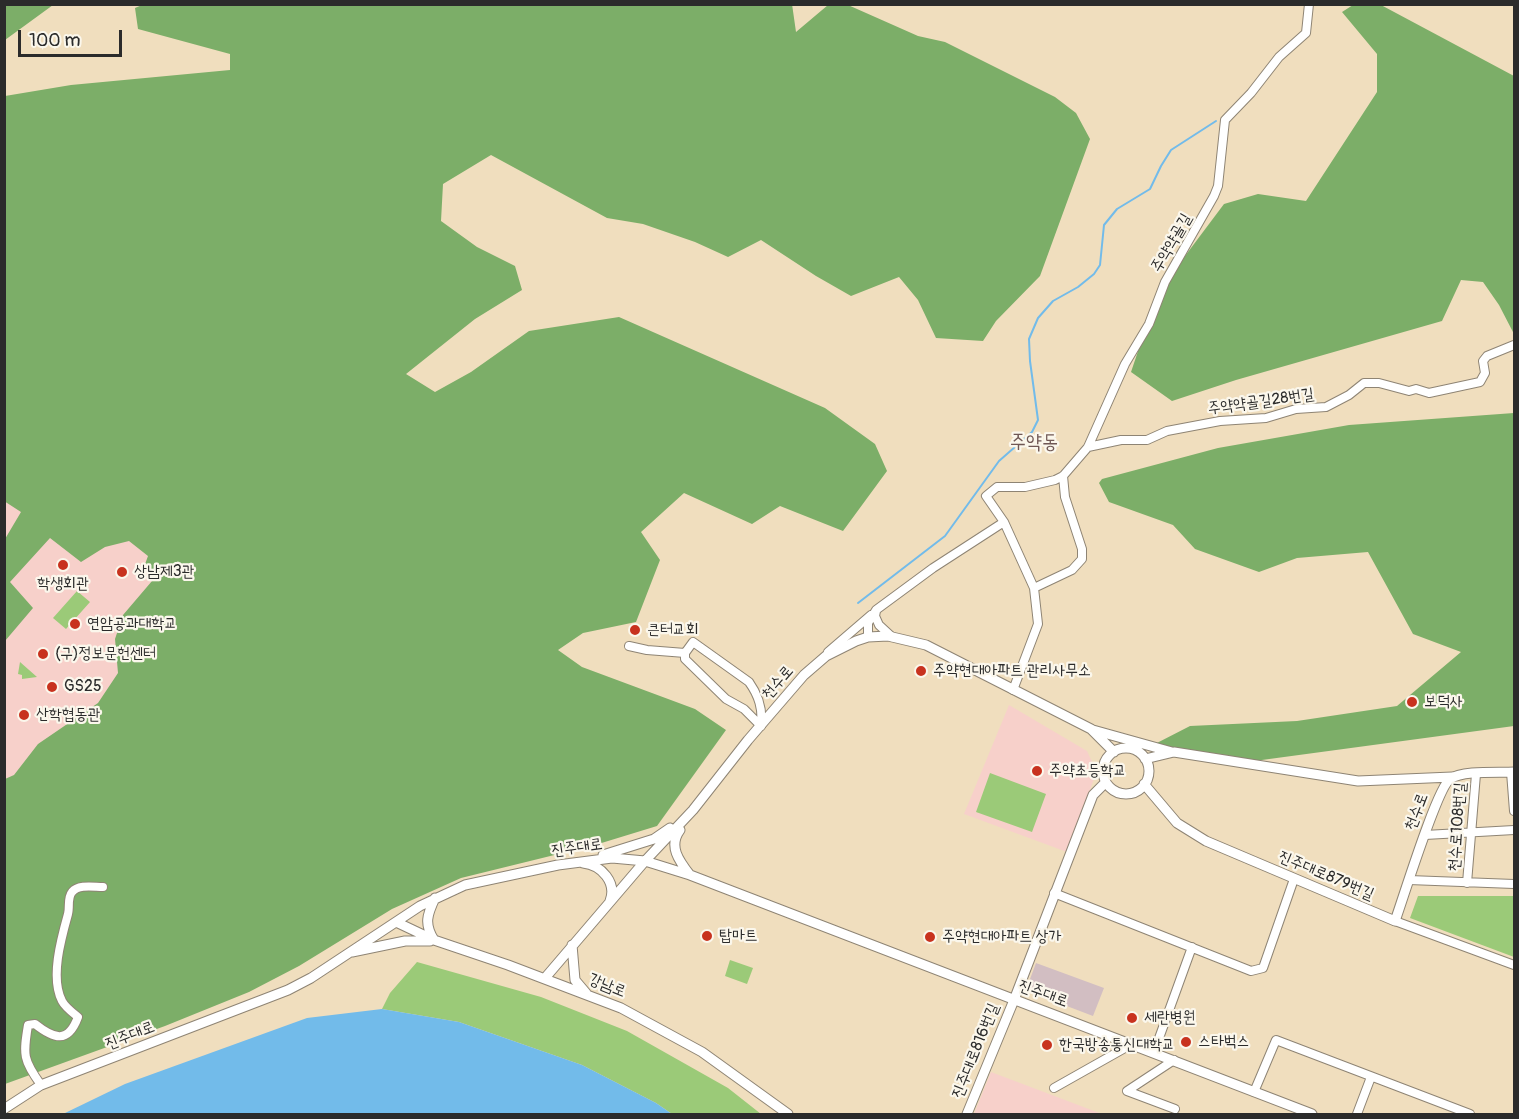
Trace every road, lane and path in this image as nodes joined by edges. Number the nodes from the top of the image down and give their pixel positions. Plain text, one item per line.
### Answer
1 (1309, 4) edge
2 (1515, 345) edge
3 (1088, 447) junction
4 (1063, 476) junction
5 (1004, 522) junction
6 (1034, 588) junction
7 (876, 610) junction
8 (868, 637) junction
9 (892, 637) junction
10 (629, 646) dead end
11 (685, 653) junction
12 (804, 675) junction
13 (1013, 690) junction
14 (761, 726) junction
15 (1091, 729) junction
16 (1114, 752) junction
17 (1174, 752) junction
18 (1145, 759) junction
19 (1513, 772) edge
20 (1476, 774) junction
21 (1452, 777) junction
22 (1106, 782) junction
23 (1144, 784) junction
24 (693, 810) junction
25 (1515, 811) edge
26 (1515, 830) edge
27 (1471, 832) junction
28 (1425, 835) junction
29 (645, 861) junction
30 (574, 862) junction
31 (690, 875) junction
32 (1294, 879) junction
33 (1409, 880) junction
34 (1467, 883) junction
35 (1515, 885) edge
36 (103, 888) dead end
37 (1054, 893) junction
38 (435, 898) junction
39 (609, 904) junction
40 (1395, 921) junction
41 (396, 922) junction
42 (434, 940) junction
43 (572, 945) junction
44 (1192, 947) junction
45 (347, 953) junction
46 (1515, 965) edge
47 (544, 978) junction
48 (585, 993) junction
49 (1014, 1000) junction
50 (1132, 1044) junction
51 (1154, 1052) junction
52 (1174, 1060) junction
53 (1371, 1077) junction
54 (41, 1085) junction
55 (1054, 1088) dead end
56 (1254, 1092) junction
57 (4, 1109) edge
58 (1175, 1109) dead end
59 (1455, 1112) edge
60 (788, 1114) edge
61 (967, 1114) edge
62 (1312, 1114) edge
63 (1357, 1114) edge
64 (1470, 1114) edge

1 - 3 street, 주약약골길
2 - 3 street, 주약약골길28번길
3 - 4 street, 주약약골길
4 - 5 street
4 - 6 street
5 - 6 street
5 - 7 street
6 - 13 street
7 - 8 street
7 - 9 street
7 - 12 street
8 - 9 street, 천수로
8 - 12 street, 천수로
9 - 13 street, 천수로
10 - 11 street
11 - 14 street
11 - 14 street
12 - 14 street, 천수로
13 - 15 street, 천수로
14 - 24 street, 천수로
15 - 16 street, 천수로
15 - 17 street
16 - 18 street
16 - 22 street
17 - 18 street
17 - 21 street
18 - 23 street
19 - 20 street
19 - 25 street
20 - 21 street
20 - 27 street, 천수로108번길
21 - 28 street, 천수로
22 - 23 street
22 - 37 street, 진주대로816번길
23 - 32 street, 진주대로879번길
24 - 29 street, 천수로
24 - 30 street
24 - 31 street
26 - 27 street
27 - 28 street
27 - 34 street, 천수로108번길
28 - 33 street, 천수로
29 - 30 street, 진주대로
29 - 31 street, 진주대로
29 - 39 street, 천수로
30 - 38 street, 진주대로
30 - 39 street
31 - 49 street, 진주대로
32 - 40 street, 진주대로879번길
32 - 44 street
33 - 34 street
33 - 40 street, 천수로
34 - 35 street
36 - 54 street
37 - 44 street
37 - 49 street, 진주대로816번길
38 - 41 street, 진주대로
38 - 42 street
39 - 43 street, 천수로
40 - 46 street, 진주대로879번길
41 - 42 street, 강남로
41 - 45 street, 진주대로
42 - 45 street
42 - 47 street, 강남로
43 - 47 street, 천수로
43 - 48 street
44 - 51 street
45 - 54 street, 진주대로
47 - 48 street, 강남로
48 - 60 street, 강남로
49 - 50 street, 진주대로
49 - 61 street, 진주대로816번길
50 - 51 street, 진주대로
50 - 55 street
51 - 52 street, 진주대로
52 - 56 street, 진주대로
52 - 58 street
53 - 56 street
53 - 59 street
53 - 63 street
54 - 57 street, 진주대로
56 - 62 street, 진주대로
59 - 64 street

